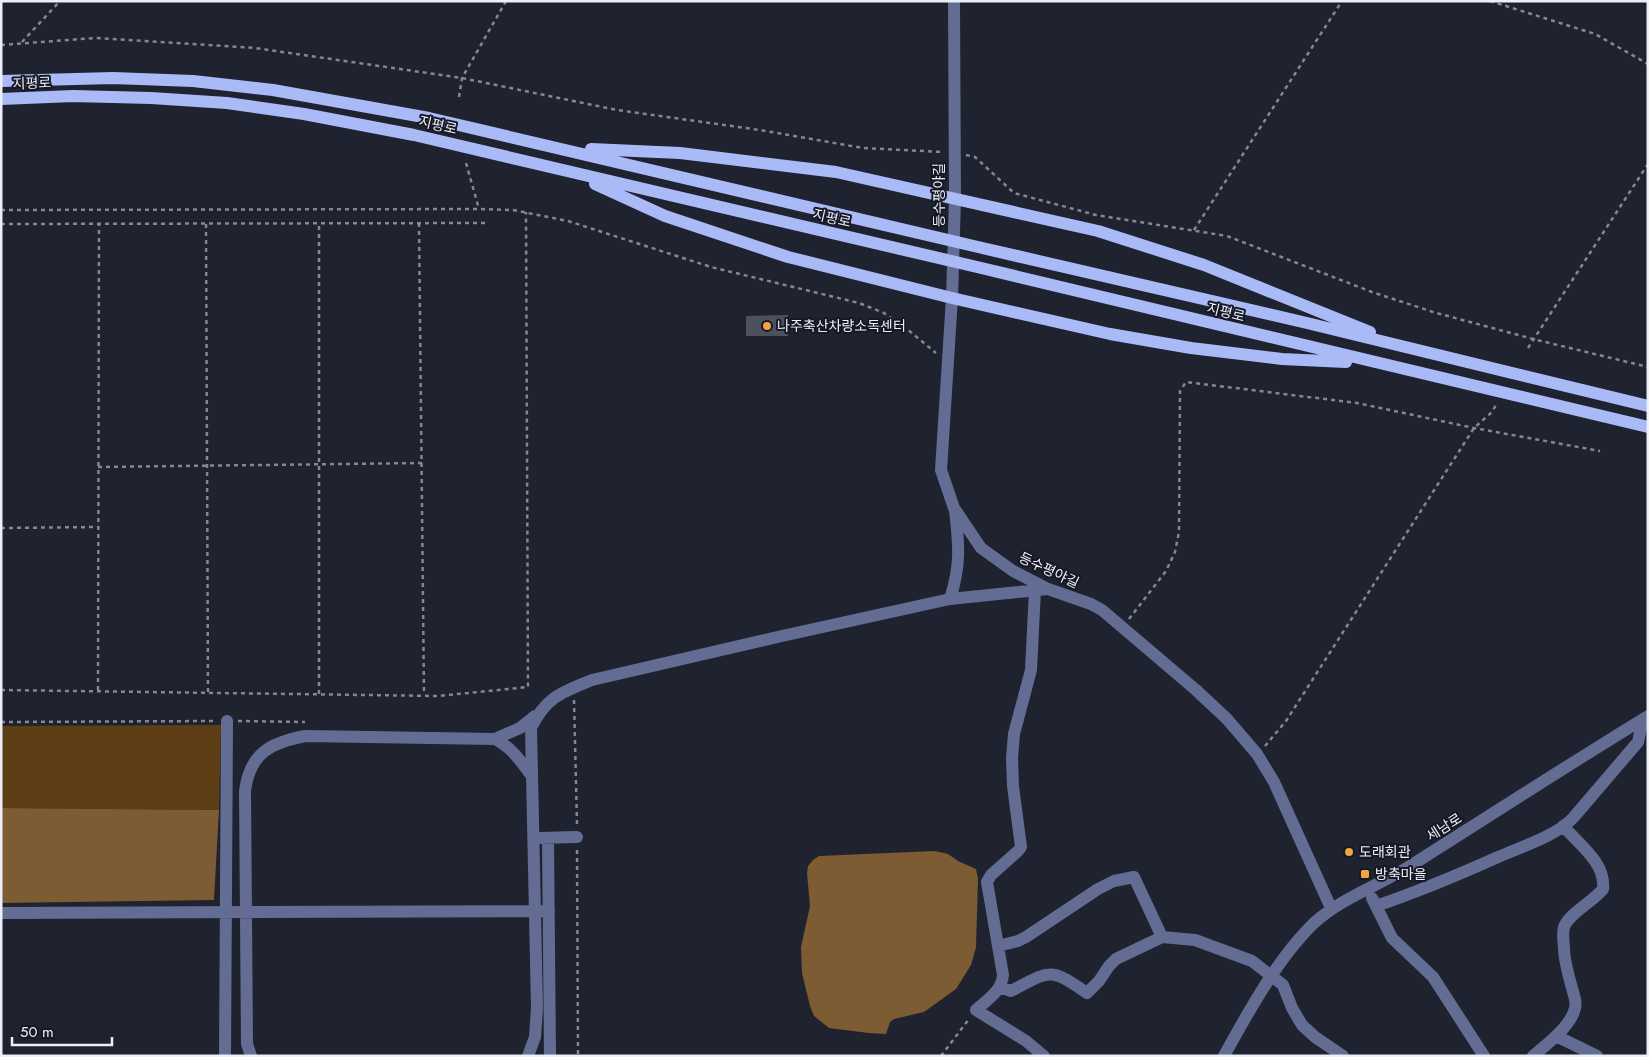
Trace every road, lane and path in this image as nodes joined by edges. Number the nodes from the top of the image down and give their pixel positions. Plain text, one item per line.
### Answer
1 (60, 1) edge
2 (506, 1) edge
3 (954, 1) edge
4 (1342, 1) edge
5 (1490, 1) edge
6 (21, 43) dead end
7 (1648, 64) edge
8 (1, 81) edge
9 (459, 97) dead end
10 (1, 100) edge
11 (558, 148) junction
12 (466, 164) dead end
13 (1648, 164) edge
14 (570, 172) junction
15 (955, 199) junction
16 (479, 209) junction
17 (1, 210) edge
18 (526, 212) junction
19 (486, 223) dead end
20 (1, 224) edge
21 (98, 224) junction
22 (206, 224) junction
23 (319, 224) junction
24 (419, 224) junction
25 (1194, 230) dead end
26 (952, 298) junction
27 (1405, 346) junction
28 (1528, 348) dead end
29 (948, 363) junction
30 (1375, 363) junction
31 (1498, 401) dead end
32 (1648, 406) edge
33 (1648, 427) edge
34 (1474, 428) junction
35 (1600, 451) dead end
36 (422, 463) junction
37 (319, 465) junction
38 (207, 466) junction
39 (98, 468) junction
40 (954, 508) junction
41 (98, 527) junction
42 (1, 528) edge
43 (1041, 589) junction
44 (950, 599) junction
45 (1123, 627) junction
46 (573, 688) junction
47 (1, 690) edge
48 (98, 691) junction
49 (208, 692) junction
50 (318, 694) junction
51 (424, 696) junction
52 (538, 712) junction
53 (1645, 718) edge
54 (226, 721) junction
55 (1, 722) edge
56 (314, 722) dead end
57 (495, 739) junction
58 (1257, 754) junction
59 (531, 775) junction
60 (1563, 826) junction
61 (577, 837) junction
62 (532, 838) junction
63 (548, 838) junction
64 (1368, 889) junction
65 (1376, 906) junction
66 (1331, 908) junction
67 (549, 911) junction
68 (226, 912) junction
69 (246, 912) junction
70 (534, 912) junction
71 (1, 913) edge
72 (1162, 937) junction
73 (998, 946) junction
74 (1272, 976) junction
75 (1000, 987) junction
76 (976, 1010) junction
77 (1556, 1036) junction
78 (225, 1056) edge
79 (251, 1056) edge
80 (528, 1056) edge
81 (550, 1056) edge
82 (578, 1056) edge
83 (941, 1056) edge
84 (1044, 1056) edge
85 (1224, 1056) edge
86 (1344, 1056) edge
87 (1484, 1056) edge
88 (1533, 1056) edge
89 (1597, 1056) edge

1 - 6 path
2 - 9 path
3 - 15 street, 등수평야길
4 - 25 path
5 - 7 path
8 - 11 main road, 지평로
10 - 14 main road, 지평로
11 - 15 main road
11 - 27 main road, 지평로
12 - 16 path
13 - 28 path
14 - 26 main road
14 - 30 main road, 지평로
15 - 26 street, 등수평야길
15 - 27 main road
16 - 17 path
16 - 18 path
18 - 29 path
18 - 51 path
19 - 24 path
20 - 21 path
21 - 22 path
21 - 39 path
22 - 23 path
22 - 38 path
23 - 24 path
23 - 37 path
24 - 36 path
26 - 29 street, 등수평야길
26 - 30 main road
27 - 32 main road, 지평로
29 - 40 street, 등수평야길
30 - 33 main road, 지평로
31 - 34 path
34 - 35 path
34 - 45 path
34 - 58 path
36 - 37 path
36 - 51 path
37 - 38 path
37 - 50 path
38 - 39 path
38 - 49 path
39 - 41 path
40 - 43 street, 등수평야길
40 - 44 street
41 - 42 path
41 - 48 path
43 - 44 street
43 - 45 street, 등수평야길
43 - 73 street
44 - 46 street
45 - 58 street, 등수평야길
46 - 52 street
46 - 61 path
47 - 48 path
48 - 49 path
49 - 50 path
50 - 51 path
52 - 57 street
52 - 59 street
53 - 60 street
53 - 64 street, 세남로
54 - 55 path
54 - 56 path
54 - 68 street
57 - 59 street
57 - 69 street
58 - 66 street, 등수평야길
59 - 62 street
60 - 65 street
60 - 77 street
61 - 63 street
61 - 82 path
62 - 63 street
62 - 70 street
63 - 67 street
64 - 65 street
64 - 66 street, 세남로
65 - 87 street
66 - 74 street, 세남로
67 - 70 street
67 - 81 street
68 - 69 street
68 - 71 street
68 - 78 street
69 - 70 street
69 - 79 street
70 - 80 street
72 - 73 street
72 - 74 street
72 - 75 street
73 - 75 street
74 - 85 street, 세남로
74 - 86 street
75 - 76 street
76 - 83 path
76 - 84 street
77 - 88 street
77 - 89 street

